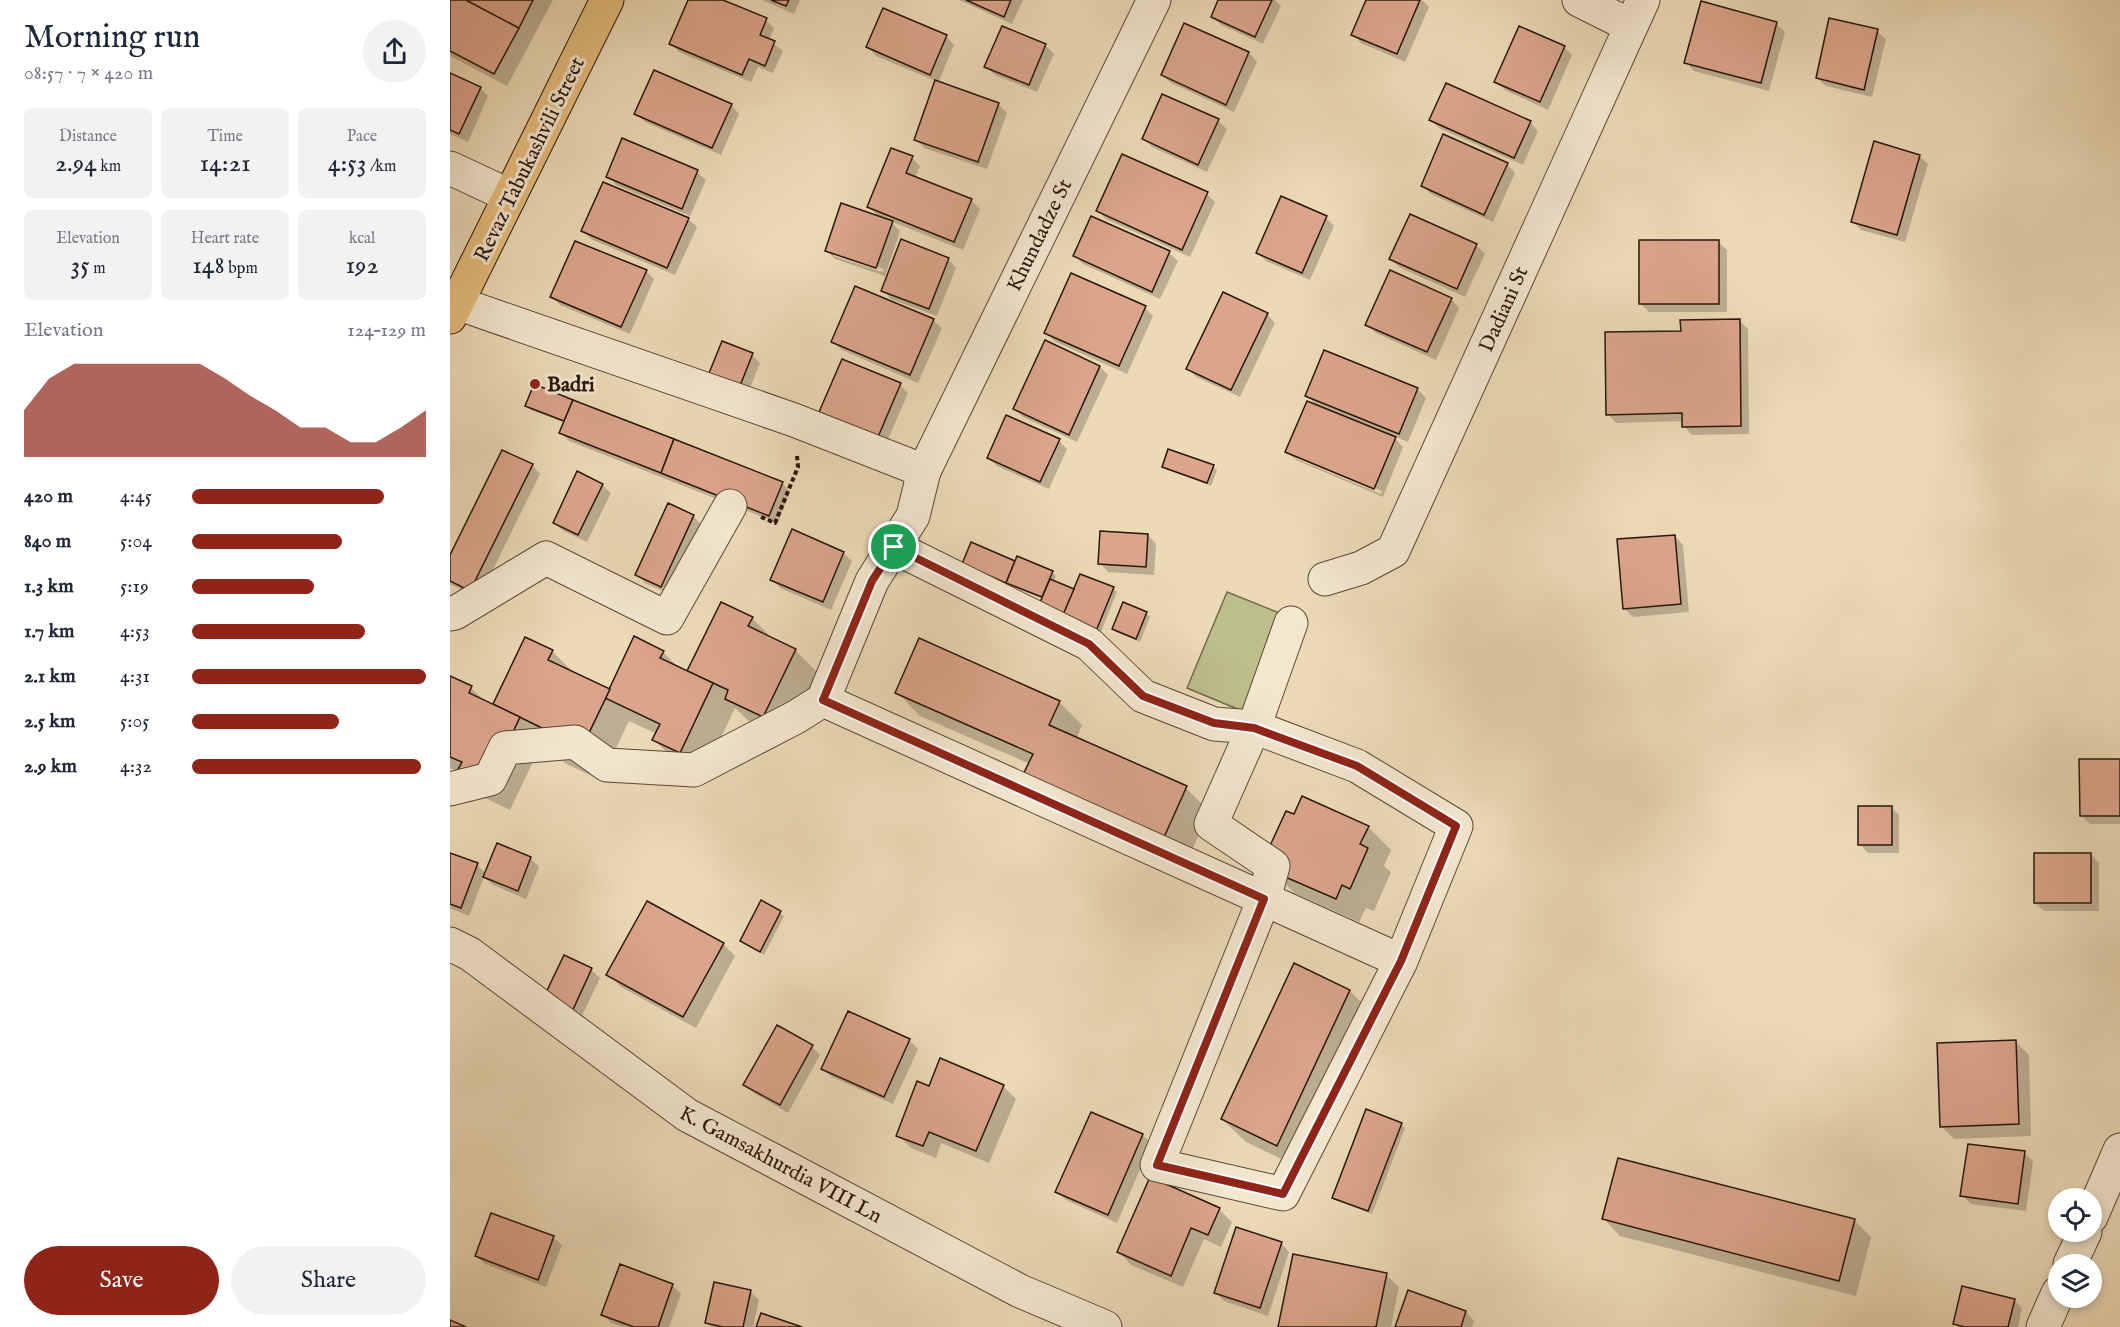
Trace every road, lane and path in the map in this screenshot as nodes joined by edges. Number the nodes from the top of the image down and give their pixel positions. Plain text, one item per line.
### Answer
1 (607, 0) edge
2 (1154, 0) edge
3 (1579, 0) edge
4 (1637, 13) edge
5 (450, 168) edge
6 (510, 196) junction
7 (454, 310) edge
8 (794, 420) junction
9 (924, 471) junction
10 (729, 506) joint
11 (894, 547) junction
12 (1324, 579) dead end
13 (450, 614) edge
14 (1291, 623) dead end
15 (823, 700) junction
16 (1254, 728) junction
17 (450, 789) edge
18 (1264, 899) junction
19 (450, 944) edge
20 (1401, 961) junction
21 (2120, 1150) edge
22 (2102, 1192) edge
23 (2051, 1308) edge
24 (1105, 1327) edge
25 (2043, 1327) edge

1 - 6 main road, Revaz Tabukashvili Street
2 - 9 street, Khundadze St
3 - 4 street
4 - 12 street, Dadiani St
5 - 6 street
6 - 7 main road, Revaz Tabukashvili Street
7 - 8 street
8 - 9 street
8 - 10 path
9 - 11 street, Khundadze St
10 - 13 street
11 - 15 street, Khundadze St
11 - 16 street
14 - 16 street
15 - 17 street
15 - 18 street
16 - 18 street
16 - 20 street
18 - 20 street
18 - 20 street
19 - 24 street, K. Gamsakhurdia VIII Ln
21 - 22 street
23 - 25 street

